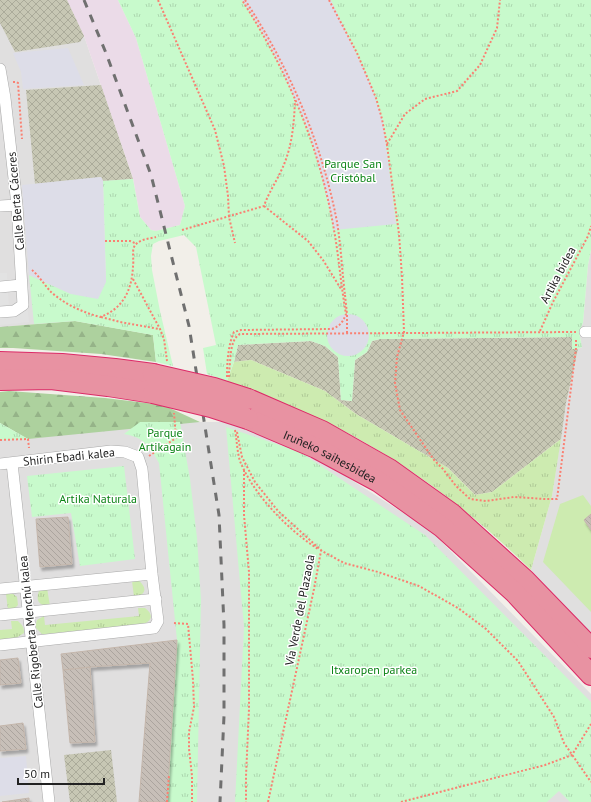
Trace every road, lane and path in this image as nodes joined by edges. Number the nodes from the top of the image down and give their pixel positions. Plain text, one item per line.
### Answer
1 (158, 0) edge
2 (242, 0) edge
3 (246, 0) edge
4 (329, 0) edge
5 (500, 0) edge
6 (0, 69) edge
7 (296, 95) junction
8 (296, 99) junction
9 (387, 145) junction
10 (17, 205) junction
11 (0, 206) edge
12 (264, 206) junction
13 (229, 217) junction
14 (591, 226) edge
15 (182, 230) dead end
16 (156, 237) dead end
17 (105, 241) dead end
18 (235, 243) dead end
19 (137, 244) junction
20 (22, 269) junction
21 (21, 285) junction
22 (0, 287) edge
23 (342, 290) junction
24 (345, 295) junction
25 (0, 312) edge
26 (100, 317) junction
27 (160, 329) dead end
28 (404, 332) junction
29 (539, 332) junction
30 (584, 332) edge
31 (347, 334) dead end
32 (0, 362) edge
33 (0, 380) edge
34 (227, 381) dead end
35 (153, 384) junction
36 (241, 422) junction
37 (0, 440) edge
38 (29, 448) dead end
39 (12, 463) junction
40 (0, 464) edge
41 (244, 468) junction
42 (322, 551) junction
43 (152, 574) junction
44 (26, 586) junction
45 (0, 589) edge
46 (156, 599) junction
47 (29, 612) junction
48 (0, 615) edge
49 (174, 623) dead end
50 (32, 642) junction
51 (0, 645) edge
52 (591, 648) edge
53 (591, 675) edge
54 (591, 724) edge
55 (572, 755) junction
56 (27, 773) dead end
57 (30, 773) dead end
58 (169, 775) dead end
59 (591, 782) edge
60 (49, 802) edge
61 (167, 802) edge
62 (192, 802) edge
63 (246, 802) edge
64 (268, 802) edge
65 (401, 802) edge

1 - 13 path
2 - 8 path
3 - 7 path
4 - 9 path
5 - 9 path
6 - 10 street, Calle Berta Cáceres
7 - 8 path
7 - 24 path
8 - 12 path
8 - 23 path
9 - 28 path
10 - 11 street
10 - 20 street, Calle Berta Cáceres
12 - 13 path
12 - 23 path
13 - 15 path
13 - 18 path
14 - 29 path, Artika bidea
16 - 19 path
17 - 19 path
19 - 26 path
20 - 21 street, Calle Berta Cáceres
20 - 26 path
21 - 22 street
21 - 25 street, Calle Berta Cáceres
23 - 24 path
23 - 34 path
24 - 31 path
26 - 27 path
28 - 29 path
28 - 30 path
29 - 30 path
32 - 35 highway, Iruñeko saihesbidea
33 - 35 highway, Iruñeko saihesbidea
35 - 36 highway, Iruñeko saihesbidea, bridge
35 - 52 highway, Iruñeko saihesbidea, bridge
36 - 41 path, Vía Verde del Plazaola
36 - 53 highway, Iruñeko saihesbidea
37 - 38 path
39 - 40 street, Shirin Ebadi kalea
39 - 43 street, Shirin Ebadi kalea
39 - 44 street, Calle Rigoberta Menchú kalea
41 - 42 path, Vía Verde del Plazaola
41 - 63 path
42 - 55 path
42 - 64 path, Vía Verde del Plazaola
43 - 44 street
43 - 46 street
44 - 45 street
44 - 47 street, Calle Rigoberta Menchú kalea
46 - 47 street
46 - 50 street
47 - 48 street
47 - 50 street, Calle Rigoberta Menchú kalea
49 - 62 path
50 - 51 street
50 - 60 street, Calle Rigoberta Menchú kalea
54 - 55 path
55 - 59 path
55 - 65 path
56 - 57 path
58 - 61 path

